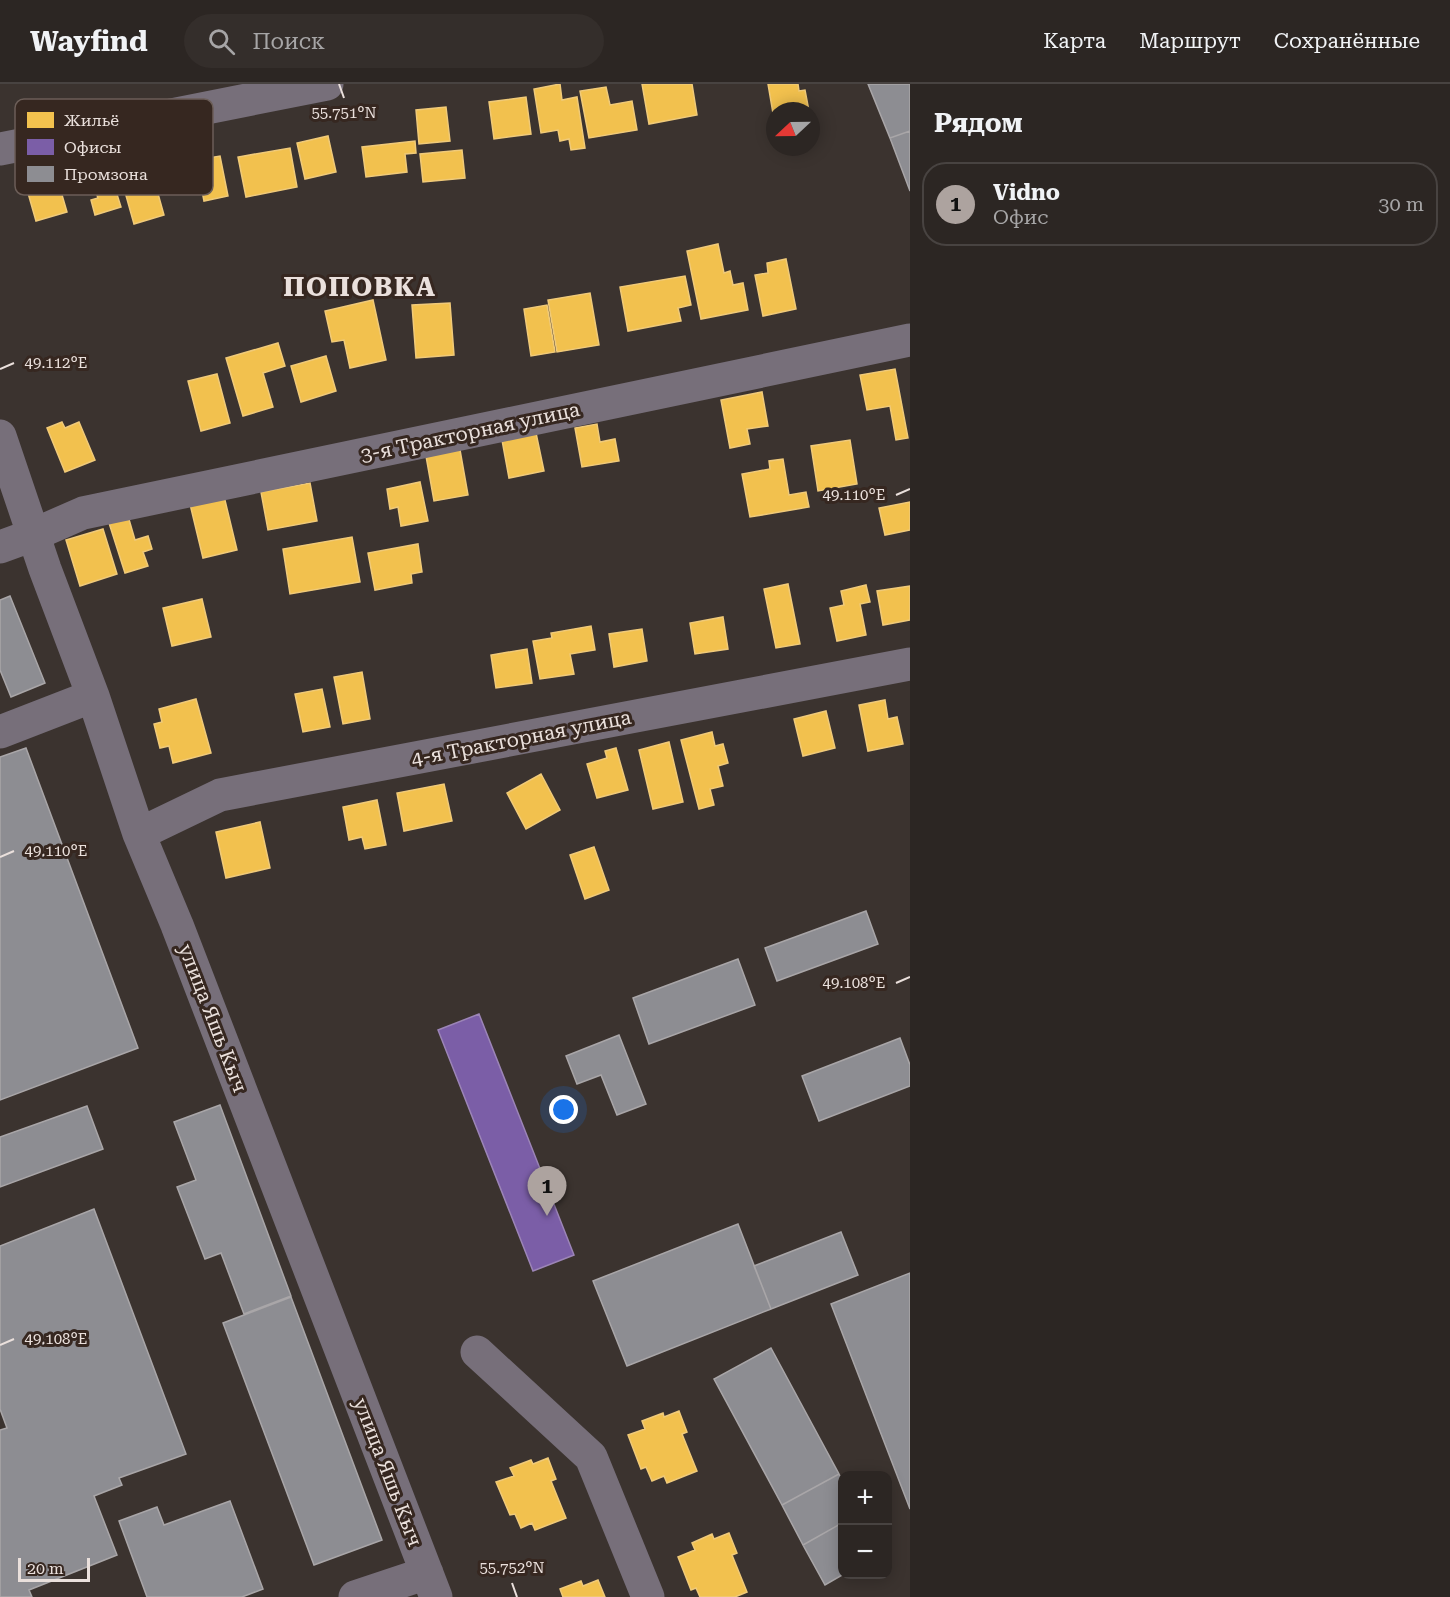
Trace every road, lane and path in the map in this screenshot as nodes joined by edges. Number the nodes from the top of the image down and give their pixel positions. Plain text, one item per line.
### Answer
1 (327, 84) edge
2 (213, 107) edge
3 (15, 146) edge
4 (0, 149) edge
5 (910, 340) edge
6 (0, 436) edge
7 (33, 535) junction
8 (0, 547) edge
9 (910, 664) edge
10 (93, 696) junction
11 (0, 732) edge
12 (139, 834) junction
13 (477, 1352) dead end
14 (432, 1585) edge
15 (355, 1597) edge
16 (648, 1597) edge

1 - 2 street
3 - 4 street
5 - 7 street, 3-я Тракторная улица
6 - 7 street, улица Яшь Кыч
7 - 8 street, 3-я Тракторная улица
7 - 10 street, улица Яшь Кыч
9 - 12 street, 4-я Тракторная улица
10 - 11 street
10 - 12 street, улица Яшь Кыч
12 - 14 street, улица Яшь Кыч
13 - 16 street
14 - 15 street

